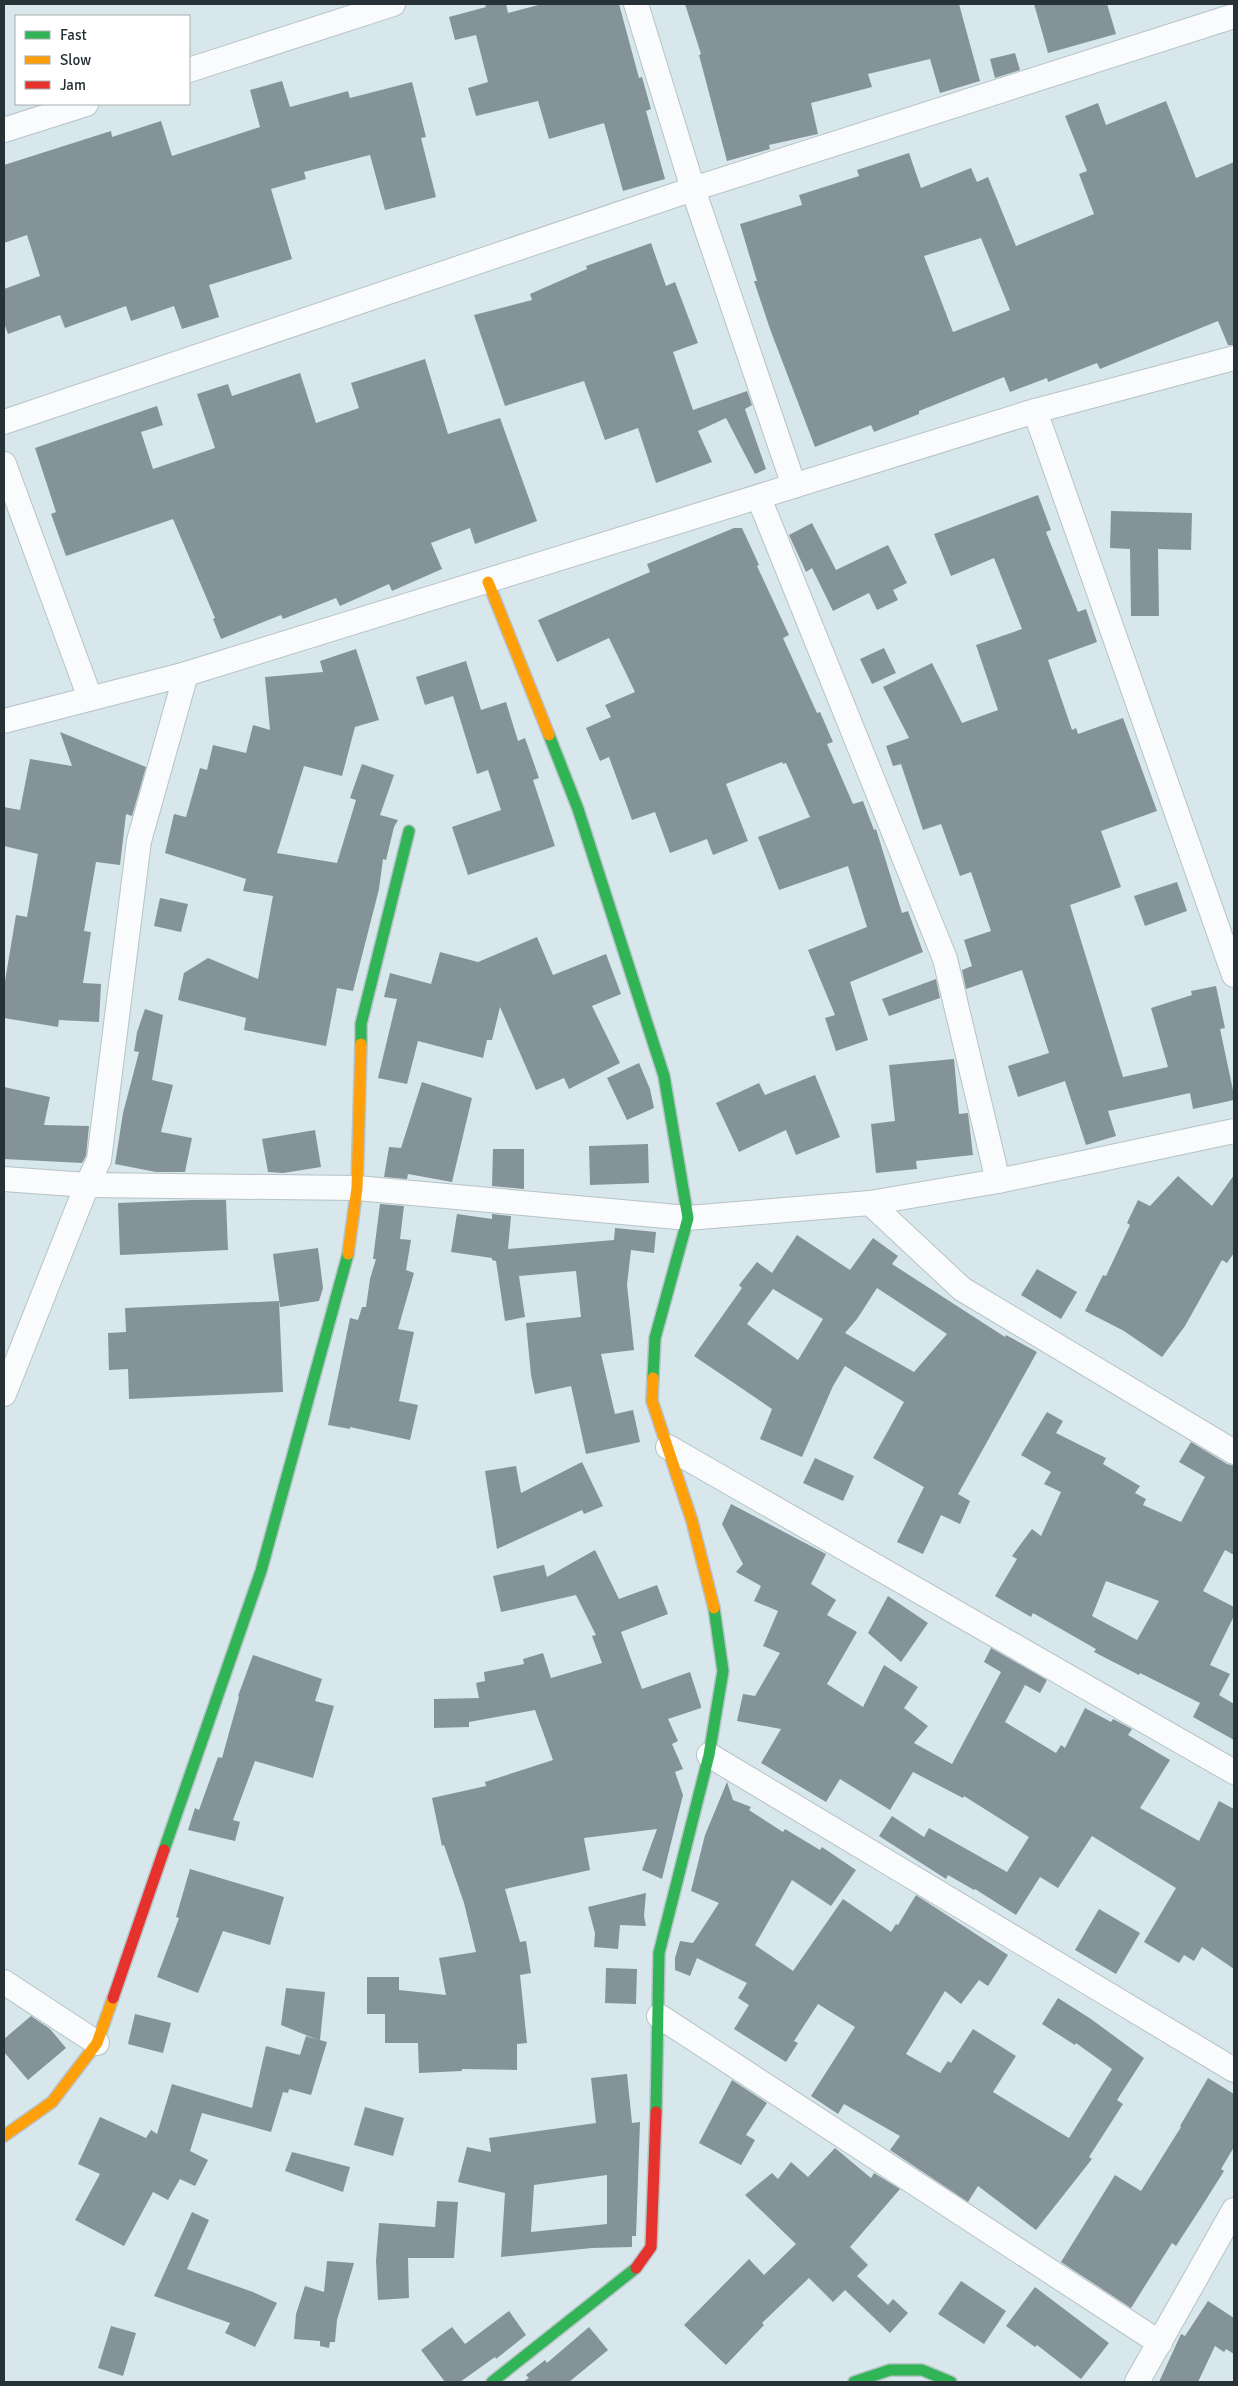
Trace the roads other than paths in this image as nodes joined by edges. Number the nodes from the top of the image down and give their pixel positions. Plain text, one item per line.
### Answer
1 (393, 4) edge
2 (636, 4) edge
3 (1234, 16) edge
4 (190, 70) edge
5 (83, 105) edge
6 (4, 130) edge
7 (693, 189) junction
8 (1234, 358) edge
9 (1035, 411) junction
10 (4, 422) edge
11 (4, 464) edge
12 (794, 486) junction
13 (759, 498) junction
14 (488, 582) junction
15 (186, 674) junction
16 (90, 698) junction
17 (4, 721) edge
18 (409, 831) dead end
19 (1234, 975) edge
20 (1234, 1131) edge
21 (4, 1179) edge
22 (998, 1181) junction
23 (87, 1185) junction
24 (356, 1188) junction
25 (870, 1203) junction
26 (688, 1218) junction
27 (4, 1394) edge
28 (668, 1447) junction
29 (1234, 1452) edge
30 (709, 1755) junction
31 (1234, 1772) edge
32 (4, 1982) edge
33 (659, 2016) junction
34 (97, 2043) junction
35 (1234, 2070) edge
36 (4, 2136) edge
37 (1234, 2210) edge
38 (1160, 2342) junction
39 (492, 2382) edge
40 (854, 2382) edge
41 (951, 2382) edge
42 (1138, 2382) edge

1 - 4 street
2 - 7 street
3 - 7 street
5 - 6 street
7 - 10 street
7 - 12 street
8 - 9 street
9 - 12 street
9 - 19 street
11 - 16 street
12 - 13 street
13 - 14 street
13 - 22 street
14 - 15 street
14 - 26 street
15 - 16 street
15 - 23 street
16 - 17 street
18 - 24 street
20 - 22 street
21 - 23 street
22 - 25 street
23 - 24 street
23 - 27 street
24 - 26 street
24 - 34 street
25 - 26 street
25 - 29 street
26 - 28 street
28 - 30 street
28 - 31 street
30 - 33 street
30 - 35 street
32 - 34 street
33 - 38 street
33 - 39 street
34 - 36 street
37 - 38 street
38 - 42 street
40 - 41 street

